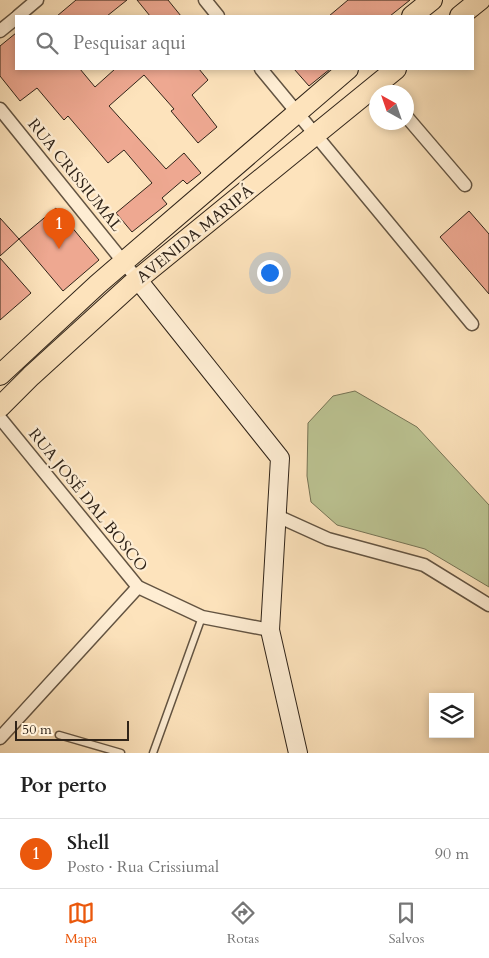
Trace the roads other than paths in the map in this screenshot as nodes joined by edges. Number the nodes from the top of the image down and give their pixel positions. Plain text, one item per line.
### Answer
1 (37, 0) edge
2 (205, 0) edge
3 (432, 0) edge
4 (480, 0) edge
5 (19, 15) edge
6 (217, 15) edge
7 (413, 15) edge
8 (461, 15) edge
9 (15, 19) edge
10 (0, 31) edge
11 (262, 70) edge
12 (347, 70) edge
13 (395, 70) edge
14 (384, 85) edge
15 (369, 97) edge
16 (0, 109) edge
17 (296, 112) junction
18 (414, 125) edge
19 (315, 136) junction
20 (465, 184) dead end
21 (124, 262) junction
22 (138, 280) junction
23 (472, 324) dead end
24 (0, 375) edge
25 (0, 407) edge
26 (0, 418) edge
27 (275, 515) junction
28 (138, 587) junction
29 (489, 604) edge
30 (202, 617) junction
31 (270, 630) junction
32 (59, 735) dead end
33 (0, 738) edge
34 (121, 753) edge
35 (153, 753) edge
36 (298, 753) edge

1 - 5 street
2 - 6 street
3 - 7 main road
4 - 8 main road
9 - 10 street
11 - 17 street
12 - 17 main road, AVENIDA MARIPÁ
13 - 14 main road, AVENIDA MARIPÁ
15 - 19 main road, AVENIDA MARIPÁ
16 - 21 street, RUA CRISSIUMAL
17 - 19 main road
17 - 19 main road
17 - 21 main road, AVENIDA MARIPÁ
18 - 20 street
19 - 22 main road, AVENIDA MARIPÁ
19 - 23 street
21 - 22 main road
21 - 22 main road
21 - 24 main road, AVENIDA MARIPÁ
22 - 25 main road, AVENIDA MARIPÁ
22 - 27 street
26 - 28 street, RUA JOSÉ DAL BOSCO
27 - 29 street
27 - 31 street
28 - 30 street, RUA JOSÉ DAL BOSCO
28 - 33 street
30 - 31 street, RUA JOSÉ DAL BOSCO
30 - 35 lane
31 - 36 street
32 - 34 lane

